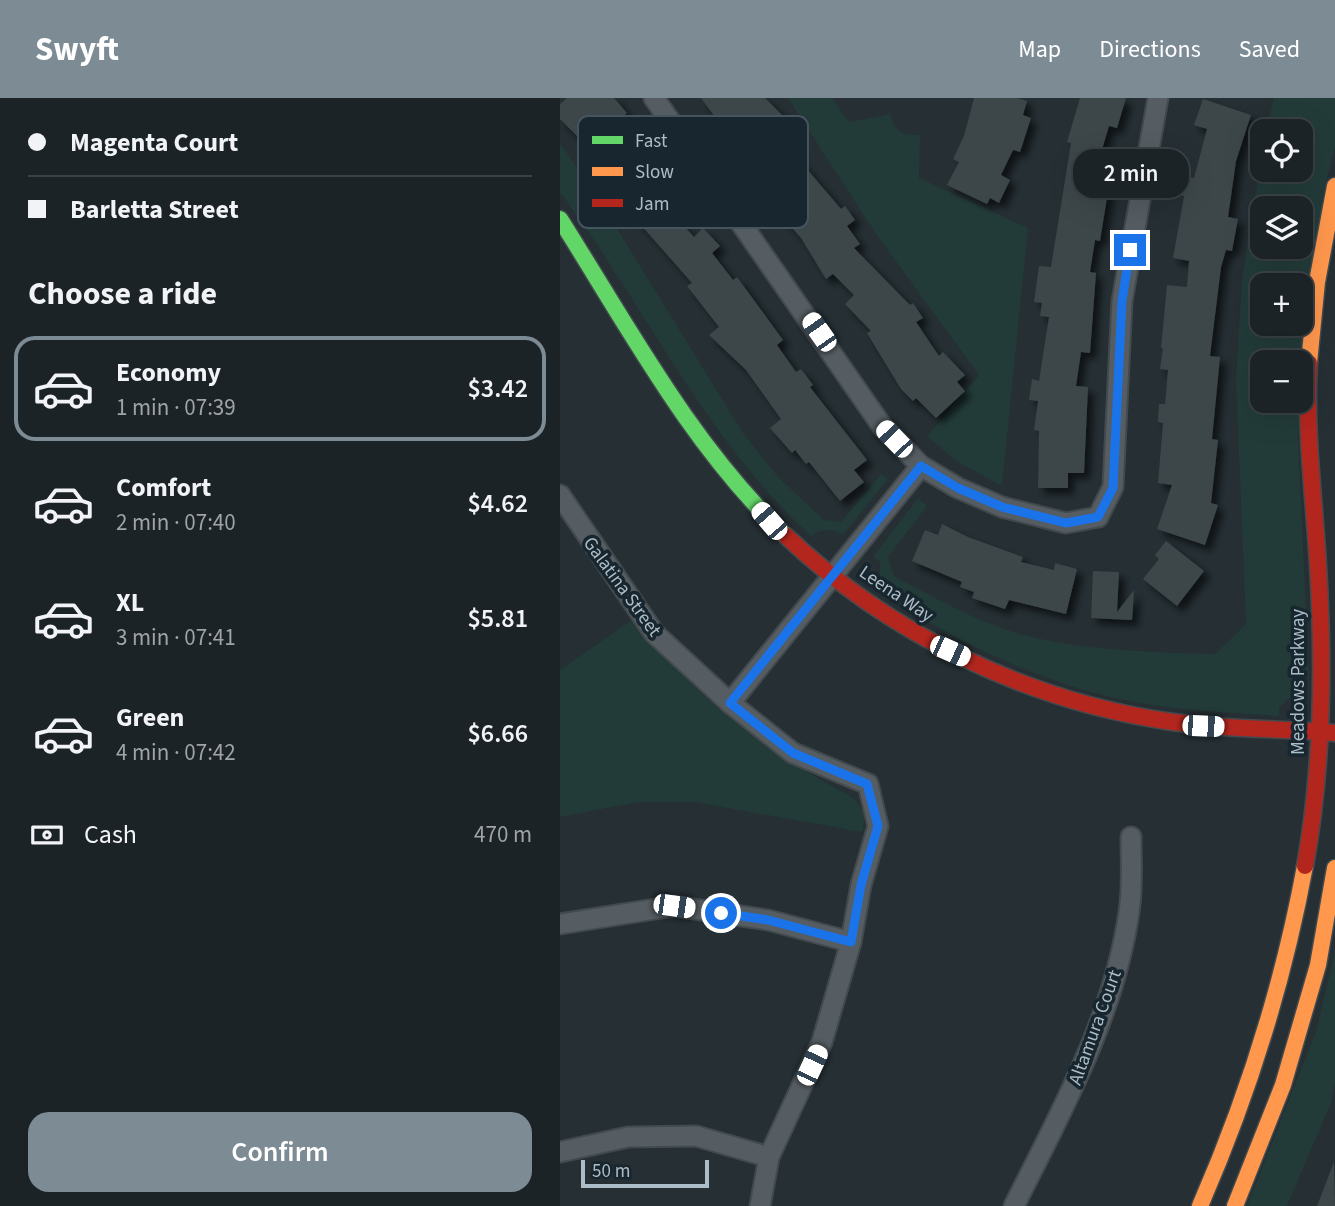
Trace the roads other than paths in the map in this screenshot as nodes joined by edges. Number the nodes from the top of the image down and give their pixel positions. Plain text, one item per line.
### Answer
1 (654, 98) edge
2 (1158, 98) edge
3 (667, 116) edge
4 (1335, 186) edge
5 (560, 219) edge
6 (744, 228) edge
7 (921, 466) junction
8 (560, 495) edge
9 (833, 575) junction
10 (730, 703) junction
11 (1328, 732) edge
12 (1132, 836) dead end
13 (1335, 868) edge
14 (560, 923) edge
15 (851, 942) junction
16 (560, 1152) edge
17 (769, 1157) junction
18 (760, 1206) edge
19 (1014, 1206) edge
20 (1200, 1206) edge
21 (1235, 1206) edge

1 - 3 street
2 - 7 street
4 - 11 main road, Meadows Parkway
5 - 9 main road, Leena Way
6 - 7 street
7 - 9 street
8 - 10 street, Galatina Street
9 - 10 street
9 - 11 main road, Leena Way
10 - 15 street, Galatina Street
11 - 20 main road, Meadows Parkway
12 - 19 street, Altamura Court
13 - 21 main road
14 - 15 street
15 - 17 street
16 - 17 street
17 - 18 street

